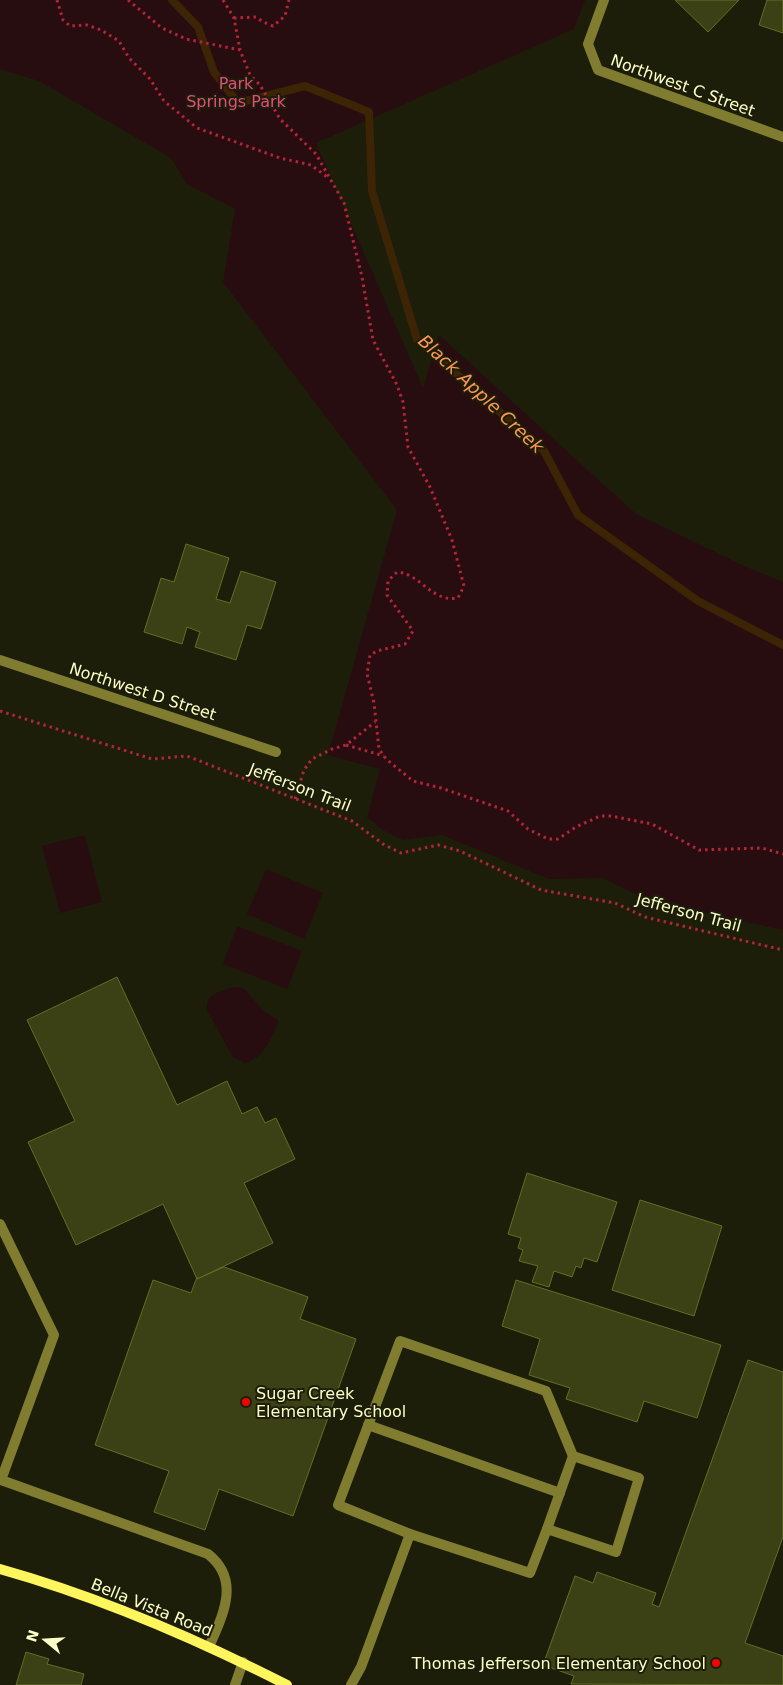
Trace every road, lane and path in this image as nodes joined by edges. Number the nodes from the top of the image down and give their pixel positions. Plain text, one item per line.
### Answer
1 (57, 0) edge
2 (128, 0) edge
3 (222, 0) edge
4 (290, 0) edge
5 (604, 0) edge
6 (234, 18) junction
7 (240, 50) junction
8 (783, 137) edge
9 (330, 179) junction
10 (0, 660) edge
11 (0, 710) edge
12 (375, 722) junction
13 (346, 745) junction
14 (276, 752) dead end
15 (384, 756) junction
16 (295, 798) junction
17 (783, 854) edge
18 (783, 950) edge
19 (0, 1224) edge
20 (368, 1425) junction
21 (573, 1456) junction
22 (560, 1493) junction
23 (547, 1529) junction
24 (410, 1534) junction
25 (0, 1569) edge
26 (209, 1647) junction
27 (243, 1662) junction
28 (235, 1685) edge
29 (287, 1685) edge
30 (351, 1685) edge

1 - 9 path
2 - 7 path
3 - 6 path
4 - 6 path
5 - 8 street, Northwest C Street
6 - 7 path
7 - 9 path
9 - 12 path
10 - 14 street, Northwest D Street
11 - 16 path, Jefferson Trail
12 - 13 path
12 - 15 path
13 - 15 path
13 - 16 path
15 - 17 path
16 - 18 path, Jefferson Trail
19 - 26 street
20 - 21 street
20 - 22 street
20 - 24 street
21 - 22 street
21 - 23 street
22 - 23 street
23 - 24 street
24 - 30 street
25 - 26 street, Bella Vista Road
26 - 27 street, Bella Vista Road
27 - 28 street
27 - 29 street, Bella Vista Road

